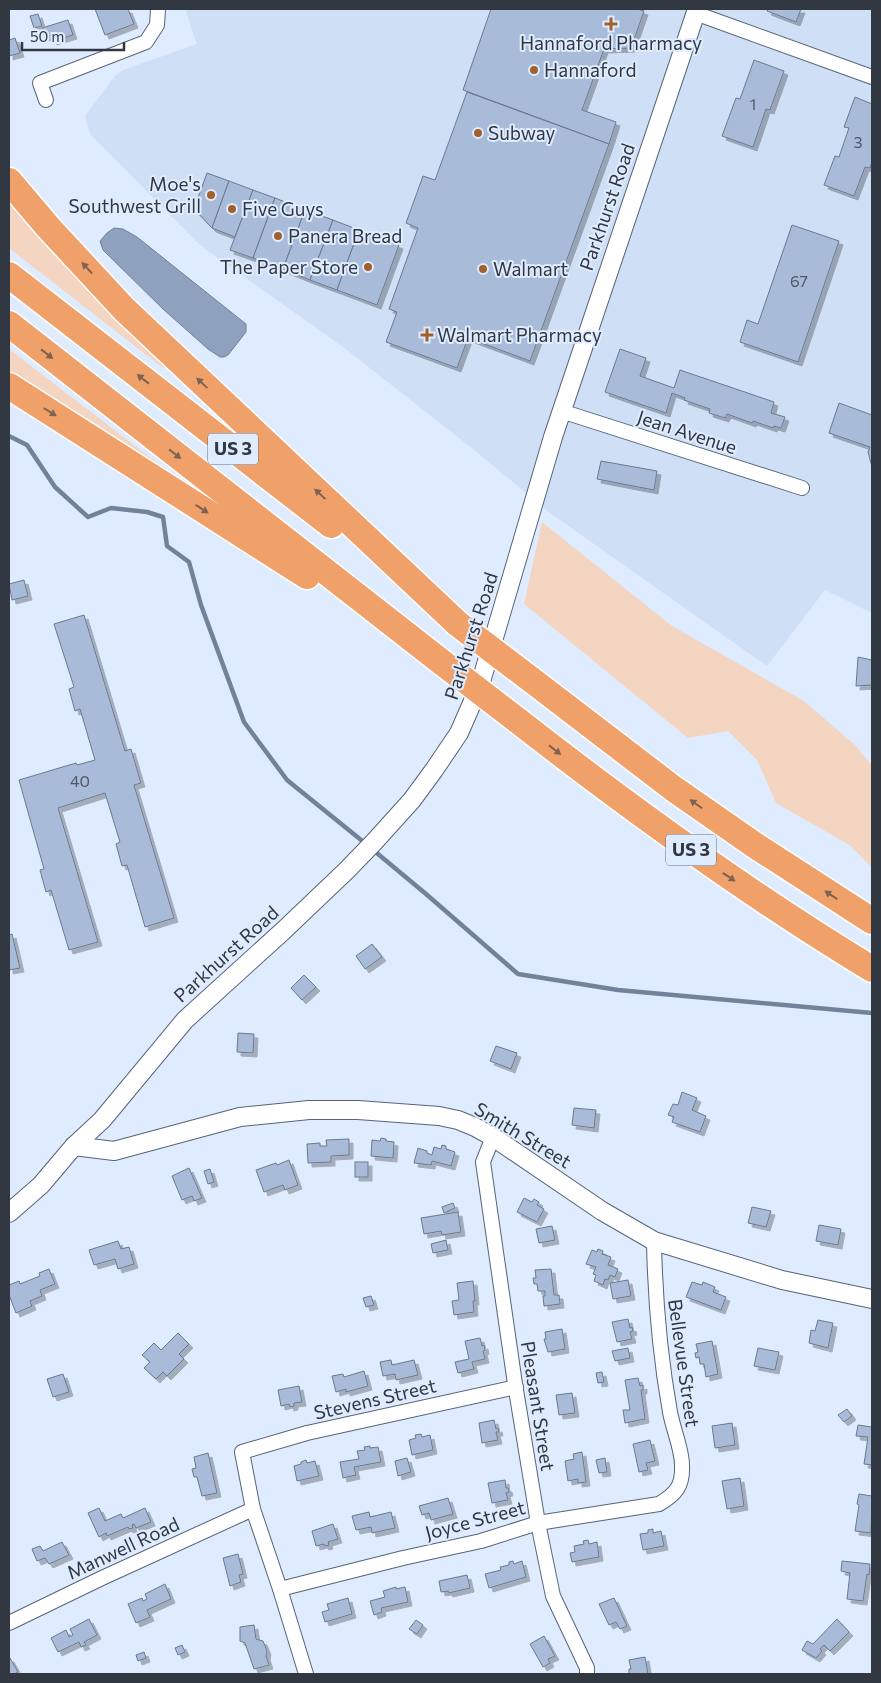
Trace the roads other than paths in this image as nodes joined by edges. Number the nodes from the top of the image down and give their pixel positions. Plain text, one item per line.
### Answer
1 (158, 9) edge
2 (696, 11) edge
3 (872, 77) edge
4 (46, 100) dead end
5 (9, 181) edge
6 (9, 274) edge
7 (9, 324) edge
8 (9, 386) edge
9 (561, 411) junction
10 (802, 488) dead end
11 (458, 624) junction
12 (444, 664) junction
13 (872, 921) edge
14 (872, 969) edge
15 (493, 1137) junction
16 (74, 1146) junction
17 (9, 1213) edge
18 (654, 1241) junction
19 (872, 1299) edge
20 (516, 1387) junction
21 (677, 1489) joint
22 (253, 1509) junction
23 (538, 1523) junction
24 (280, 1589) junction
25 (9, 1623) edge
26 (306, 1674) edge
27 (587, 1674) edge

1 - 4 street
2 - 3 street
2 - 9 street, Parkhurst Road
11 -> 5 highway
11 -> 6 highway, US 3
7 -> 12 highway, US 3
8 -> 12 highway
9 - 10 street, Jean Avenue
9 - 16 street, Parkhurst Road
13 -> 11 highway, US 3, bridge
12 -> 14 highway, US 3, bridge
15 - 16 street, Smith Street
15 - 18 street, Smith Street
15 - 20 street, Pleasant Street
16 - 17 street, Parkhurst Road
18 - 19 street, Smith Street
18 - 21 street, Bellevue Street
20 - 22 street, Stevens Street
20 - 23 street, Pleasant Street
21 - 23 street, Joyce Street
22 - 24 street
22 - 25 street, Manwell Road
23 - 24 street, Joyce Street
23 - 27 street, Pleasant Street
24 - 26 street

